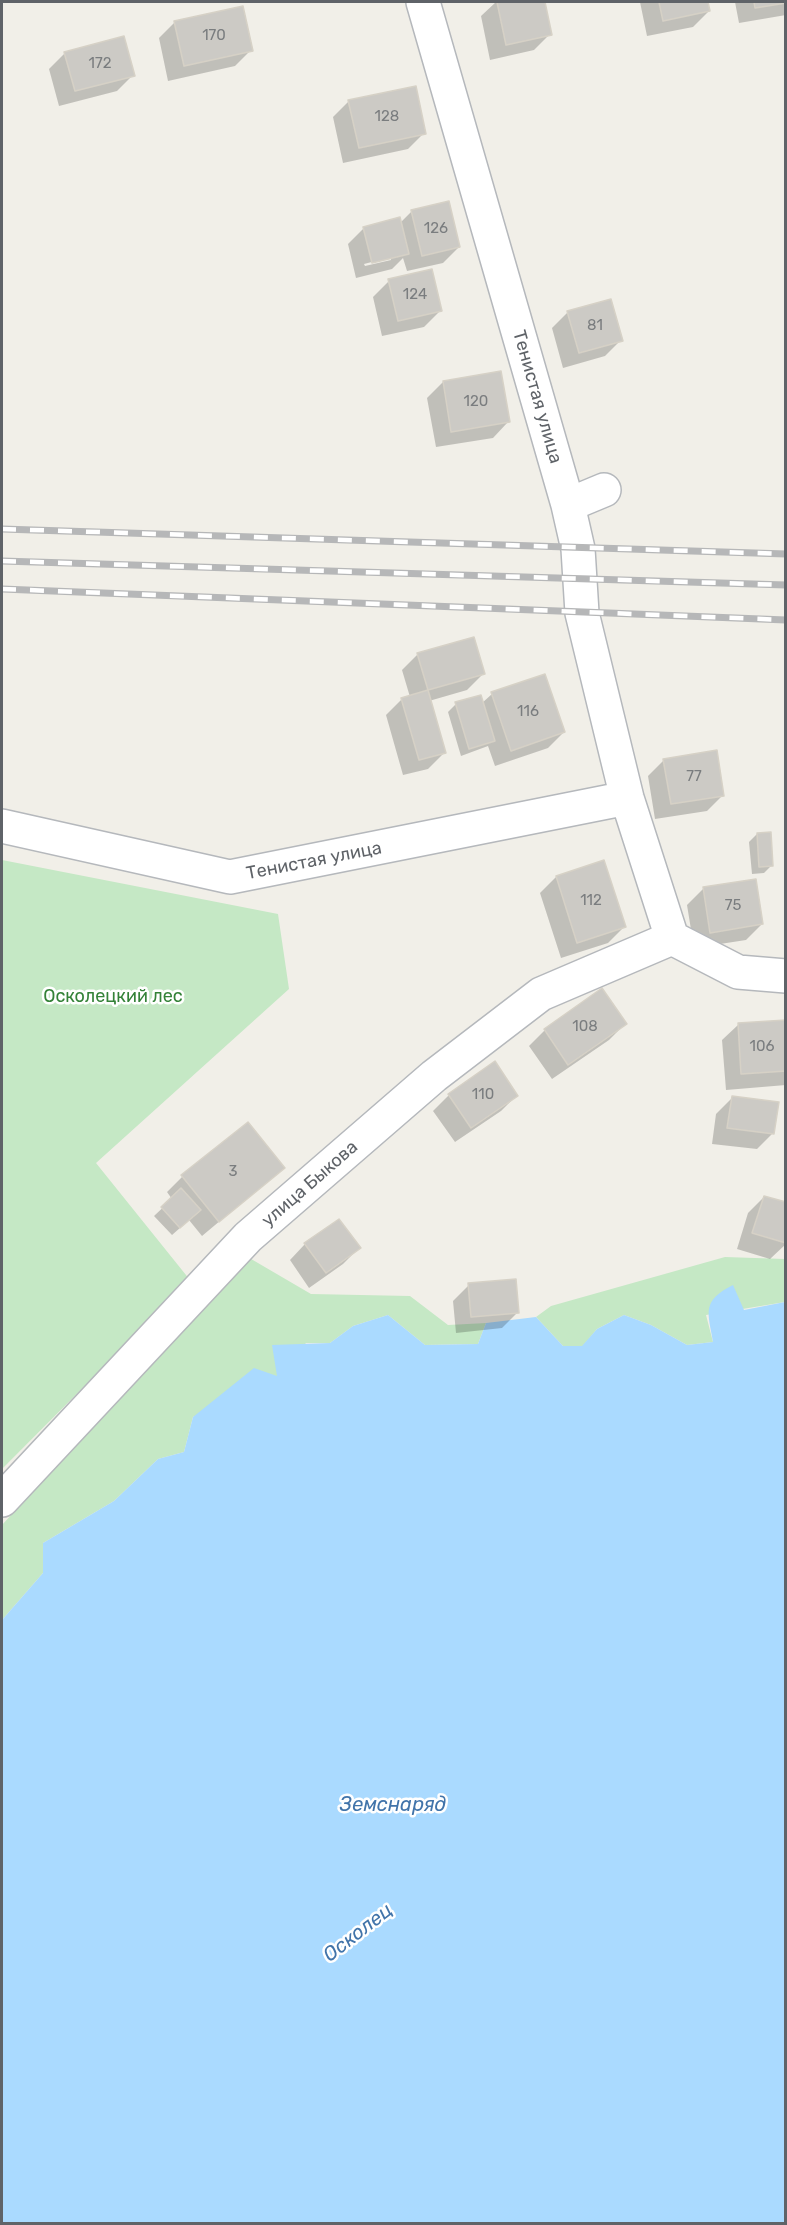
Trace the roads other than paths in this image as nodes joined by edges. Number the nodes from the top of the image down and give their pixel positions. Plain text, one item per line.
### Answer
1 (423, 2) edge
2 (604, 490) dead end
3 (568, 505) junction
4 (627, 798) junction
5 (2, 825) edge
6 (672, 938) junction
7 (786, 976) edge
8 (2, 1500) edge

1 - 3 street, Тенистая улица
2 - 3 street
3 - 4 street, Тенистая улица
4 - 5 street, Тенистая улица
4 - 6 street, Тенистая улица
6 - 7 street
6 - 8 street, улица Быкова

